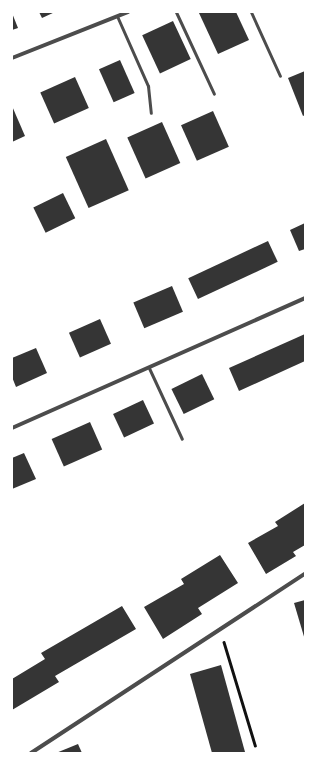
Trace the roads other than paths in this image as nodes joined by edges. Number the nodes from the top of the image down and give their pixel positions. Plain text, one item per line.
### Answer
1 (128, 12) edge
2 (176, 12) edge
3 (251, 12) edge
4 (117, 16) junction
5 (12, 58) edge
6 (280, 76) dead end
7 (214, 94) dead end
8 (152, 113) dead end
9 (305, 298) edge
10 (149, 368) junction
11 (12, 428) edge
12 (182, 439) dead end
13 (305, 574) edge
14 (31, 753) edge

1 - 4 street
2 - 7 lane
3 - 6 lane
4 - 5 street
4 - 8 lane
9 - 10 street
10 - 11 street
10 - 12 lane
13 - 14 street

